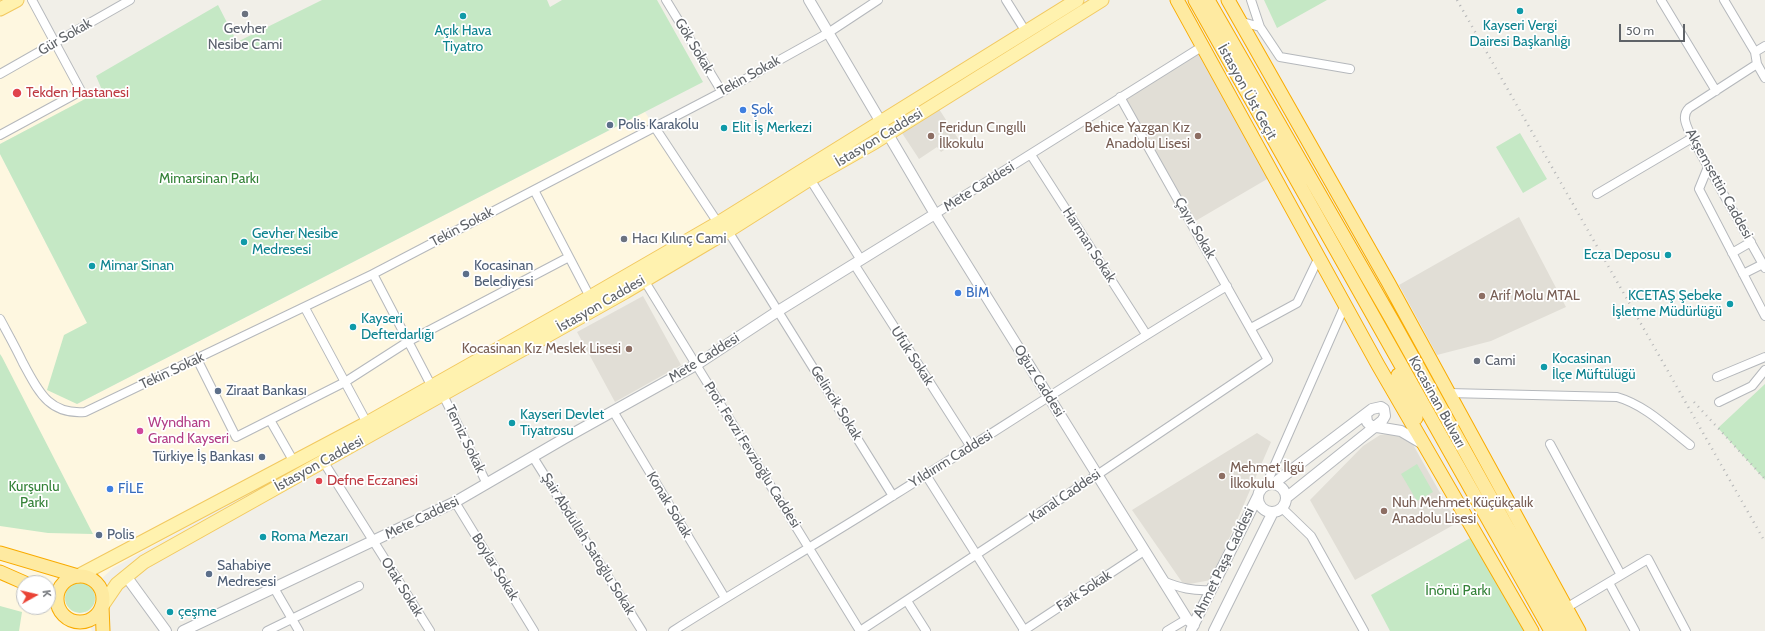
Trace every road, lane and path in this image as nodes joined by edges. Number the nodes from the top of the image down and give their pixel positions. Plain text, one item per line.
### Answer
1 (17, 0) edge
2 (32, 0) edge
3 (130, 0) edge
4 (666, 0) edge
5 (809, 0) edge
6 (878, 0) edge
7 (1006, 0) edge
8 (1077, 0) edge
9 (1102, 0) edge
10 (1177, 0) edge
11 (1195, 0) edge
12 (1208, 0) edge
13 (1228, 0) edge
14 (1232, 0) edge
15 (1252, 0) edge
16 (1661, 0) edge
17 (1724, 0) edge
18 (0, 9) edge
19 (1239, 21) junction
20 (1260, 27) junction
21 (1026, 32) junction
22 (828, 33) junction
23 (55, 43) junction
24 (1203, 46) junction
25 (1765, 46) edge
26 (1755, 52) junction
27 (1757, 64) junction
28 (1350, 70) dead end
29 (1764, 73) edge
30 (0, 74) edge
31 (1716, 91) junction
32 (722, 92) junction
33 (1120, 97) junction
34 (881, 121) junction
35 (654, 126) junction
36 (888, 134) junction
37 (0, 135) edge
38 (1692, 138) junction
39 (1031, 155) junction
40 (1708, 167) junction
41 (810, 179) junction
42 (1303, 179) junction
43 (534, 190) junction
44 (1597, 194) dead end
45 (935, 214) junction
46 (723, 227) junction
47 (1751, 242) junction
48 (1732, 253) junction
49 (569, 257) junction
50 (1319, 257) junction
51 (857, 262) junction
52 (1764, 266) edge
53 (373, 274) junction
54 (1743, 274) junction
55 (644, 280) junction
56 (1228, 286) junction
57 (590, 298) junction
58 (1345, 305) junction
59 (305, 308) junction
60 (778, 311) junction
61 (1765, 316) edge
62 (0, 319) edge
63 (1377, 323) junction
64 (1251, 328) junction
65 (1146, 334) junction
66 (1400, 335) junction
67 (409, 341) junction
68 (1765, 357) edge
69 (197, 359) junction
70 (1268, 360) joint
71 (696, 365) junction
72 (1765, 370) edge
73 (1717, 377) dead end
74 (345, 382) junction
75 (432, 387) junction
76 (1448, 393) junction
77 (443, 395) junction
78 (1050, 397) junction
79 (1719, 402) dead end
80 (613, 411) junction
81 (1366, 414) junction
82 (270, 420) junction
83 (367, 423) junction
84 (1374, 427) junction
85 (1423, 444) junction
86 (1550, 444) dead end
87 (1690, 445) dead end
88 (971, 447) junction
89 (1478, 448) junction
90 (534, 457) junction
91 (324, 461) junction
92 (294, 462) junction
93 (1435, 465) junction
94 (926, 475) junction
95 (1097, 475) junction
96 (487, 484) junction
97 (1269, 484) junction
98 (893, 496) junction
99 (1258, 496) junction
100 (455, 502) junction
101 (1281, 506) junction
102 (374, 541) junction
103 (809, 549) junction
104 (1144, 551) junction
105 (0, 553) edge
106 (976, 555) junction
107 (0, 572) edge
108 (1621, 575) junction
109 (78, 576) junction
110 (126, 576) junction
111 (16, 579) edge
112 (1163, 581) junction
113 (1609, 583) junction
114 (359, 586) dead end
115 (274, 588) junction
116 (1211, 590) junction
117 (56, 593) edge
118 (725, 598) junction
119 (907, 601) junction
120 (56, 602) edge
121 (102, 606) junction
122 (1566, 608) junction
123 (68, 618) junction
124 (292, 619) junction
125 (1190, 625) edge
126 (1034, 628) edge
127 (1023, 630) edge
128 (73, 631) edge
129 (103, 631) edge
130 (166, 631) edge
131 (182, 631) edge
132 (267, 631) edge
133 (299, 631) edge
134 (430, 631) edge
135 (534, 631) edge
136 (642, 631) edge
137 (673, 631) edge
138 (860, 631) edge
139 (926, 631) edge
140 (1167, 631) edge
141 (1214, 631) edge
142 (1364, 631) edge
143 (1532, 631) edge
144 (1551, 631) edge
145 (1565, 631) edge
146 (1579, 631) edge
147 (1635, 631) edge
148 (1686, 631) edge

1 - 18 main road
2 - 23 street
3 - 23 street, Gür Sokak
4 - 32 street, Gök Sokak
5 - 22 street, Oğuz Caddesi
6 - 22 street, Tekin Sokak
7 - 21 street
8 - 21 main road, İstasyon Caddesi
9 - 36 main road, İstasyon Caddesi
10 - 24 highway
11 - 42 highway, İstasyon Üst Geçit
12 - 42 highway, İstasyon Üst Geçit
13 - 19 highway
14 - 19 highway
15 - 20 street
16 - 31 street
17 - 26 street
19 - 20 street
19 - 76 highway
20 - 28 street
21 - 34 main road, İstasyon Caddesi
22 - 32 street, Tekin Sokak
22 - 34 street, Oğuz Caddesi
23 - 30 street, Gür Sokak
23 - 37 street
24 - 33 street, Mete Caddesi
24 - 50 highway
25 - 26 street
26 - 27 street
27 - 29 street
27 - 31 street, Akşemsettin Caddesi
31 - 38 street, Akşemsettin Caddesi
32 - 35 street, Tekin Sokak
33 - 39 street, Mete Caddesi
33 - 56 street, Çayır Sokak
34 - 36 street, Oğuz Caddesi
34 - 46 main road, İstasyon Caddesi
35 - 43 street, Tekin Sokak
35 - 46 street, Gelincik Sokak
36 - 41 main road, İstasyon Caddesi
36 - 45 street, Oğuz Caddesi
38 - 40 street, Akşemsettin Caddesi
38 - 44 street
39 - 45 street, Mete Caddesi
39 - 65 street, Harman Sokak
40 - 47 street, Akşemsettin Caddesi
40 - 48 street
41 - 46 main road, İstasyon Caddesi
41 - 51 street, Ufuk Sokak
42 - 63 highway, Kocasinan Bulvarı
42 - 66 highway, Kocasinan Bulvarı
43 - 49 street
43 - 53 street, Tekin Sokak
45 - 51 street, Mete Caddesi
45 - 78 street, Oğuz Caddesi
46 - 55 main road, İstasyon Caddesi
46 - 57 main road, İstasyon Caddesi
46 - 60 street, Gelincik Sokak
47 - 48 street
47 - 52 street, Akşemsettin Caddesi
48 - 54 street
49 - 57 street
49 - 67 street
50 - 58 highway
50 - 64 street
51 - 60 street, Mete Caddesi
51 - 88 street, Ufuk Sokak
52 - 54 street
53 - 59 street, Tekin Sokak
53 - 67 street
54 - 61 street
55 - 71 street, Prof. Fevzi Fevzioğlu Caddesi
55 - 77 main road, İstasyon Caddesi
56 - 64 street, Çayır Sokak
56 - 65 street, Yıldırım Caddesi
57 - 75 main road, İstasyon Caddesi
58 - 85 highway
58 - 97 street
59 - 69 street, Tekin Sokak
59 - 74 street
60 - 71 street, Mete Caddesi
60 - 98 street, Gelincik Sokak
62 - 69 street, Tekin Sokak
63 - 93 highway
63 - 144 highway, Kocasinan Bulvarı
64 - 70 street, Çayır Sokak
65 - 78 street, Yıldırım Caddesi
66 - 89 highway
66 - 145 highway, Kocasinan Bulvarı
67 - 74 street
67 - 75 street
68 - 73 street
69 - 82 street
70 - 95 street, Kanal Caddesi
71 - 80 street, Mete Caddesi
71 - 103 street, Prof. Fevzi Fevzioğlu Caddesi
72 - 79 street
74 - 82 street
74 - 83 street
75 - 83 main road, İstasyon Caddesi
76 - 87 street
76 - 89 highway
77 - 91 main road, İstasyon Caddesi
77 - 96 street, Temiz Sokak
78 - 88 street, Yıldırım Caddesi
78 - 95 street, Oğuz Caddesi
80 - 90 street, Mete Caddesi
80 - 118 street, Konak Sokak
81 - 84 street
81 - 84 street, Ahmet Paşa Caddesi
81 - 97 street, Ahmet Paşa Caddesi
82 - 92 street
83 - 92 main road, İstasyon Caddesi
84 - 85 street
84 - 101 street, Ahmet Paşa Caddesi
85 - 93 highway
86 - 108 street
88 - 94 street, Yıldırım Caddesi
89 - 122 highway
90 - 96 street, Mete Caddesi
90 - 136 street, Şair Abdullah Satoğlu Sokak
91 - 102 street, Otak Sokak
91 - 110 main road, İstasyon Caddesi
92 - 109 main road, İstasyon Caddesi
93 - 143 highway
94 - 98 street, Yıldırım Caddesi
94 - 106 street
95 - 104 street, Oğuz Caddesi
95 - 106 street, Kanal Caddesi
96 - 100 street, Mete Caddesi
97 - 99 street
97 - 101 street
98 - 103 street, Yıldırım Caddesi
99 - 101 street
99 - 116 street, Ahmet Paşa Caddesi
100 - 102 street, Mete Caddesi
100 - 135 street, Boylar Sokak
101 - 141 street, Ahmet Paşa Caddesi
101 - 142 street
102 - 115 street, Mete Caddesi
102 - 134 street, Otak Sokak
103 - 118 street, Yıldırım Caddesi
103 - 138 street, Prof. Fevzi Fevzioğlu Caddesi
104 - 112 street, Oğuz Caddesi
104 - 126 street, Fark Sokak
105 - 109 highway
106 - 119 street, Kanal Caddesi
106 - 127 street
107 - 111 highway
108 - 113 street
108 - 148 street
109 - 117 highway
109 - 121 highway
110 - 121 main road, İstasyon Caddesi
110 - 130 street
112 - 116 street
112 - 125 street, Oğuz Caddesi
113 - 122 street
113 - 147 street
114 - 124 street
115 - 124 street
115 - 131 street, Mete Caddesi
116 - 125 street, Ahmet Paşa Caddesi
118 - 137 street, Yıldırım Caddesi
119 - 138 street, Kanal Caddesi
119 - 139 street
120 - 123 highway
121 - 123 highway
121 - 129 highway
122 - 146 highway
123 - 128 highway
124 - 132 street
124 - 133 street
125 - 140 street
126 - 127 street, Fark Sokak

